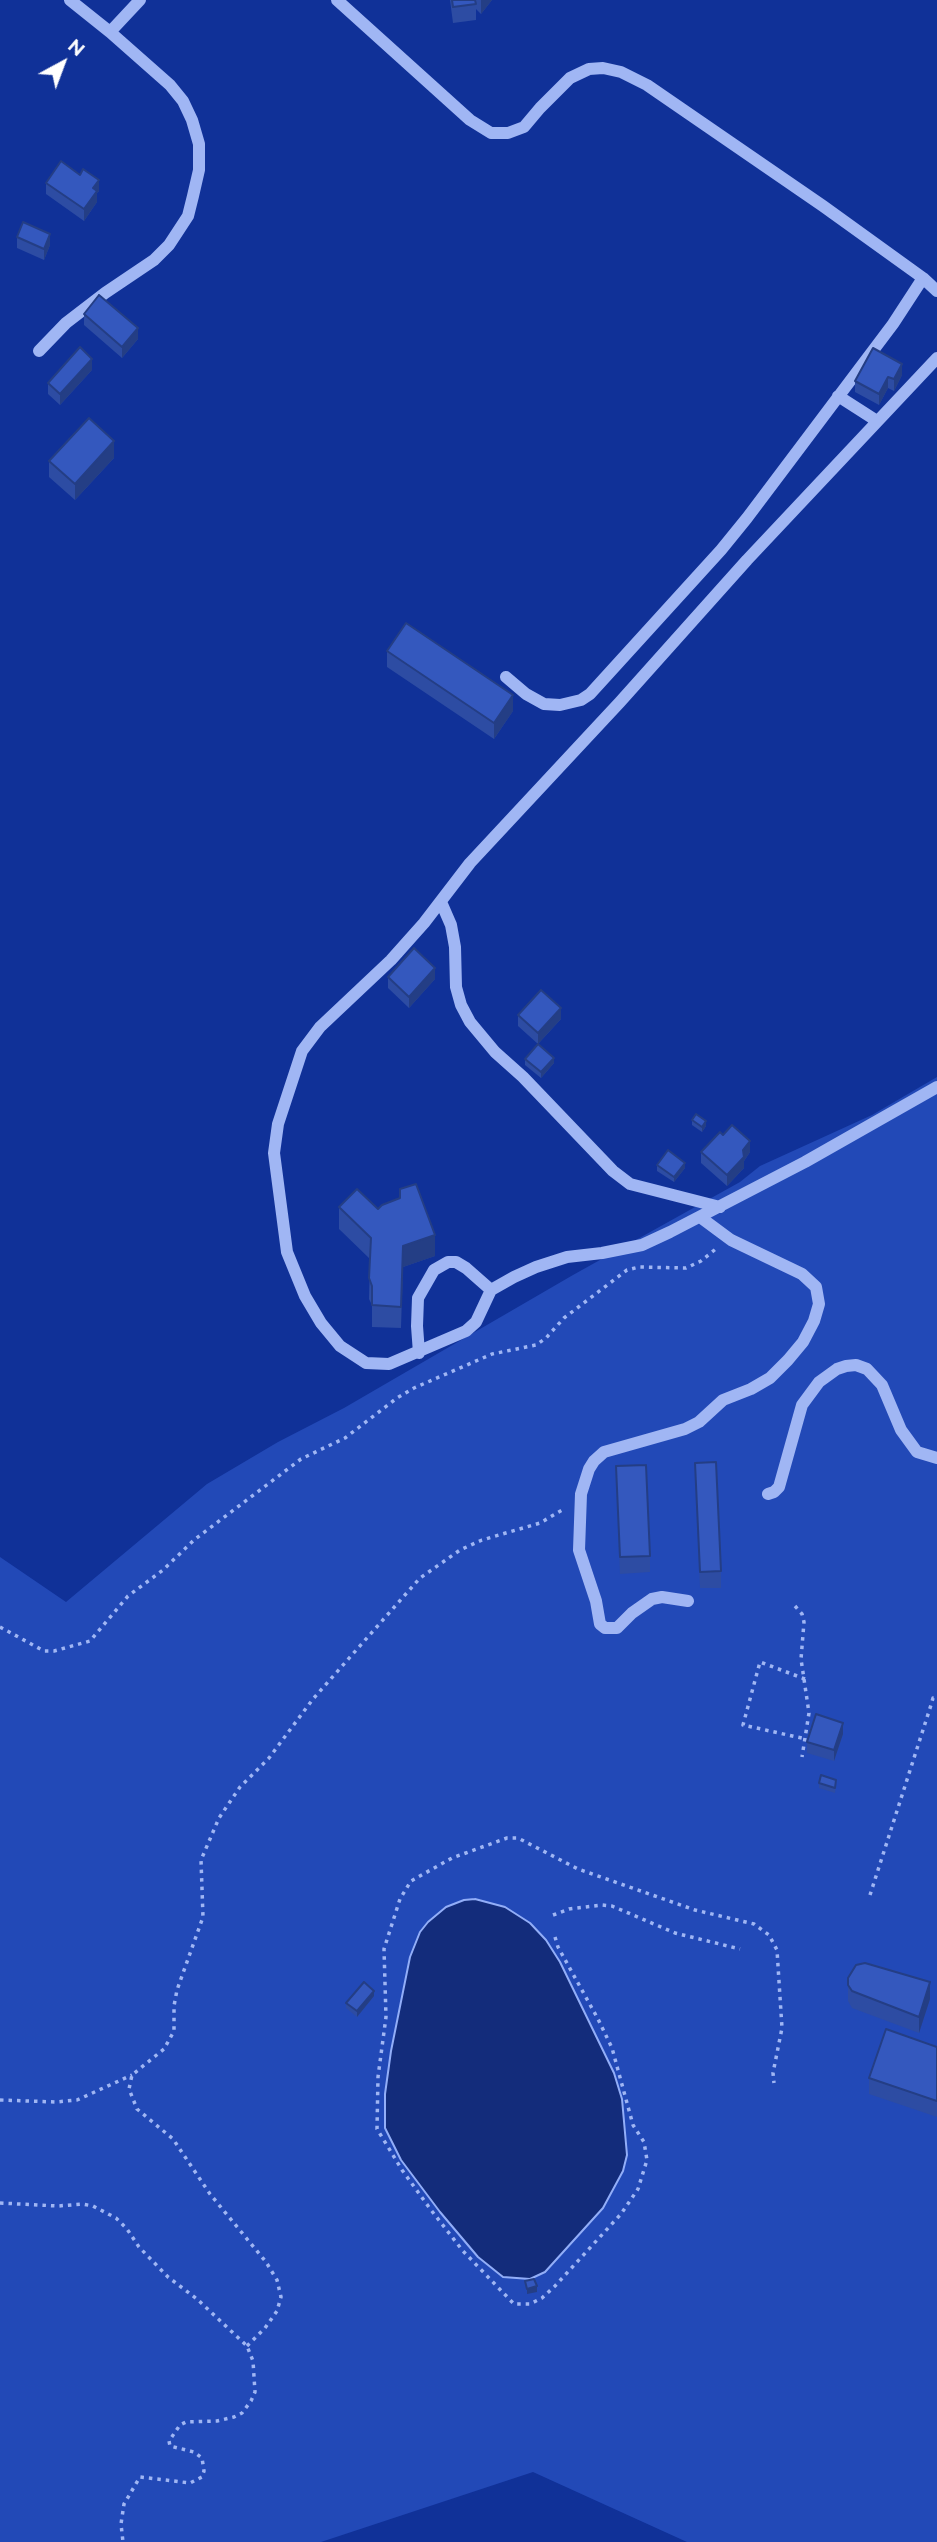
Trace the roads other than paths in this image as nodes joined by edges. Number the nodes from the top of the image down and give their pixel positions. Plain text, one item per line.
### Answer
1 (70, 0) edge
2 (140, 0) edge
3 (337, 0) edge
4 (110, 32) junction
5 (923, 278) junction
6 (937, 291) edge
7 (39, 351) dead end
8 (937, 358) edge
9 (838, 396) junction
10 (877, 421) junction
11 (506, 677) dead end
12 (442, 902) junction
13 (937, 1087) edge
14 (720, 1207) junction
15 (700, 1217) junction
16 (491, 1290) junction
17 (419, 1353) junction
18 (937, 1458) edge
19 (768, 1494) dead end
20 (688, 1601) dead end

1 - 4 street
2 - 4 street
3 - 5 street
4 - 7 street
5 - 6 street
5 - 9 street
8 - 10 street
9 - 10 street
9 - 11 street
10 - 12 street
12 - 14 street
12 - 17 street
13 - 14 street
14 - 15 street
15 - 16 street
15 - 20 street
16 - 17 street
16 - 17 street
18 - 19 street

